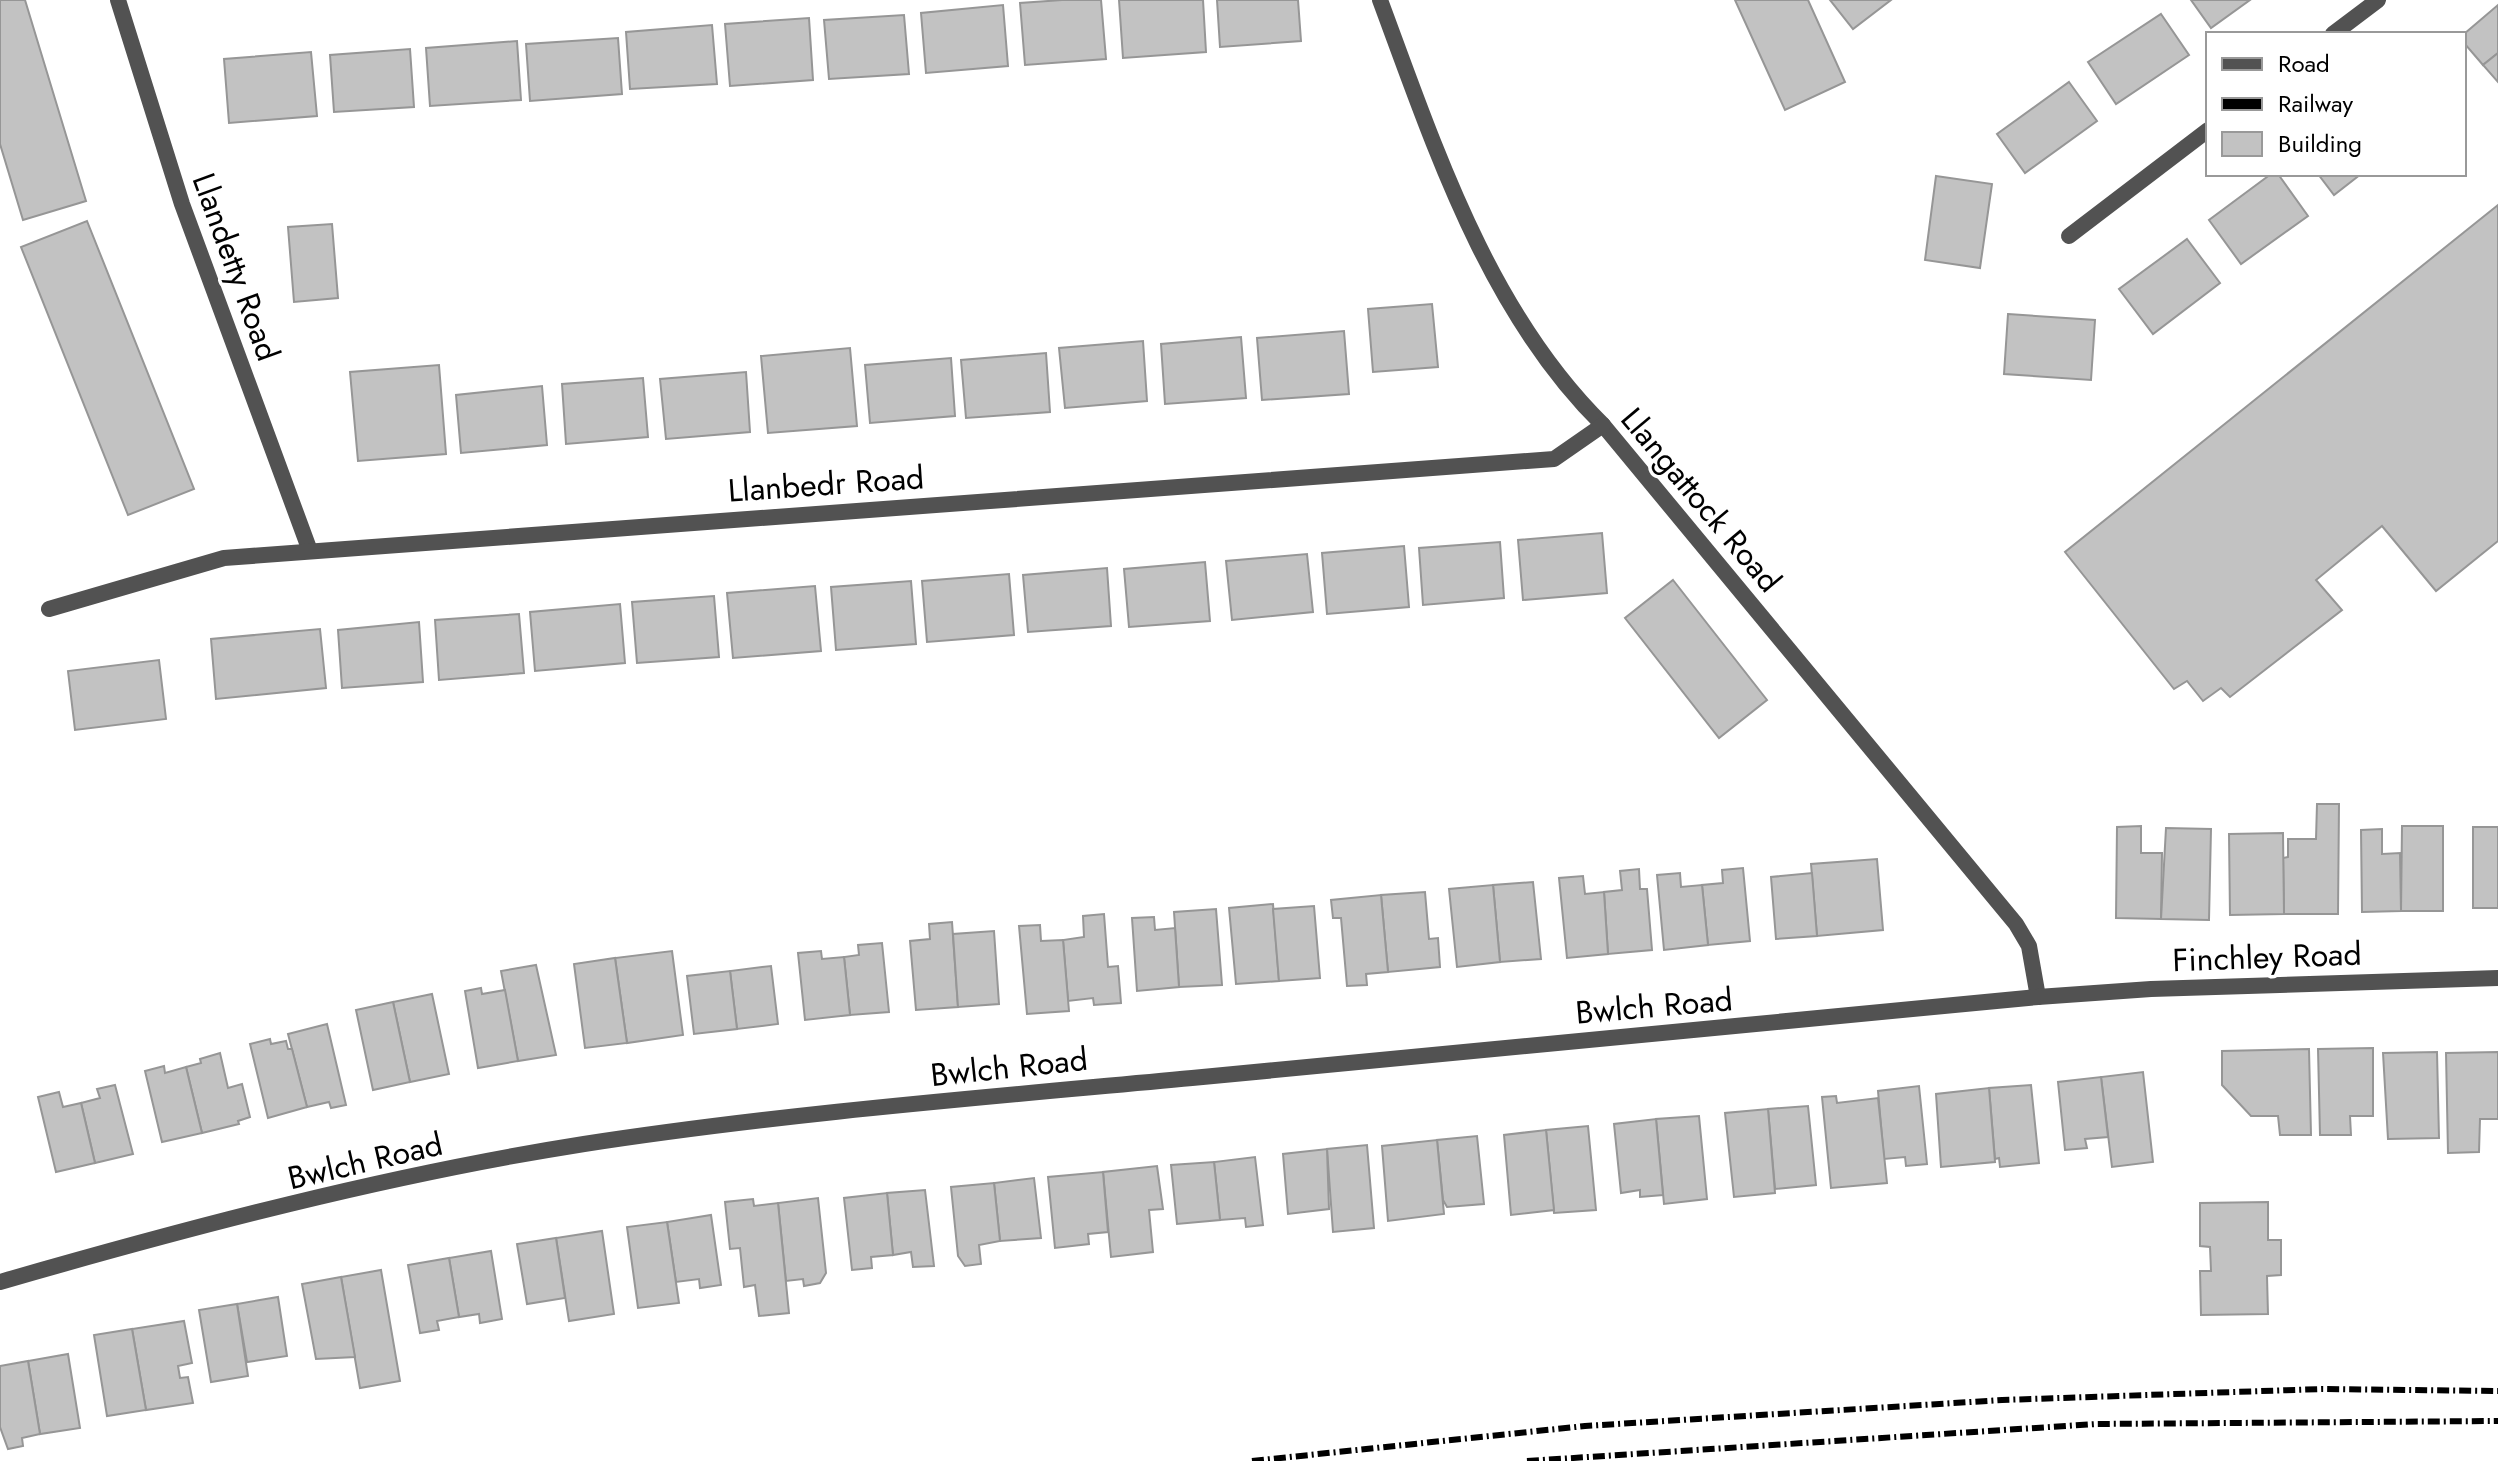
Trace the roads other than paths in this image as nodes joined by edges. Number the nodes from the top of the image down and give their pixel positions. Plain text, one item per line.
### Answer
1 (118, 0) edge
2 (1380, 0) edge
3 (2378, 0) edge
4 (2336, 32) edge
5 (2206, 132) edge
6 (2069, 236) dead end
7 (1603, 425) junction
8 (310, 551) junction
9 (49, 609) dead end
10 (2498, 978) edge
11 (2038, 997) junction
12 (0, 1282) edge

1 - 8 street, Llandetty Road
2 - 7 street, Llangattock Road
3 - 4 street
5 - 6 street
7 - 8 street, Llanbedr Road
7 - 11 street, Llangattock Road
8 - 9 street, Llanbedr Road
10 - 11 street, Finchley Road
11 - 12 street, Bwlch Road

